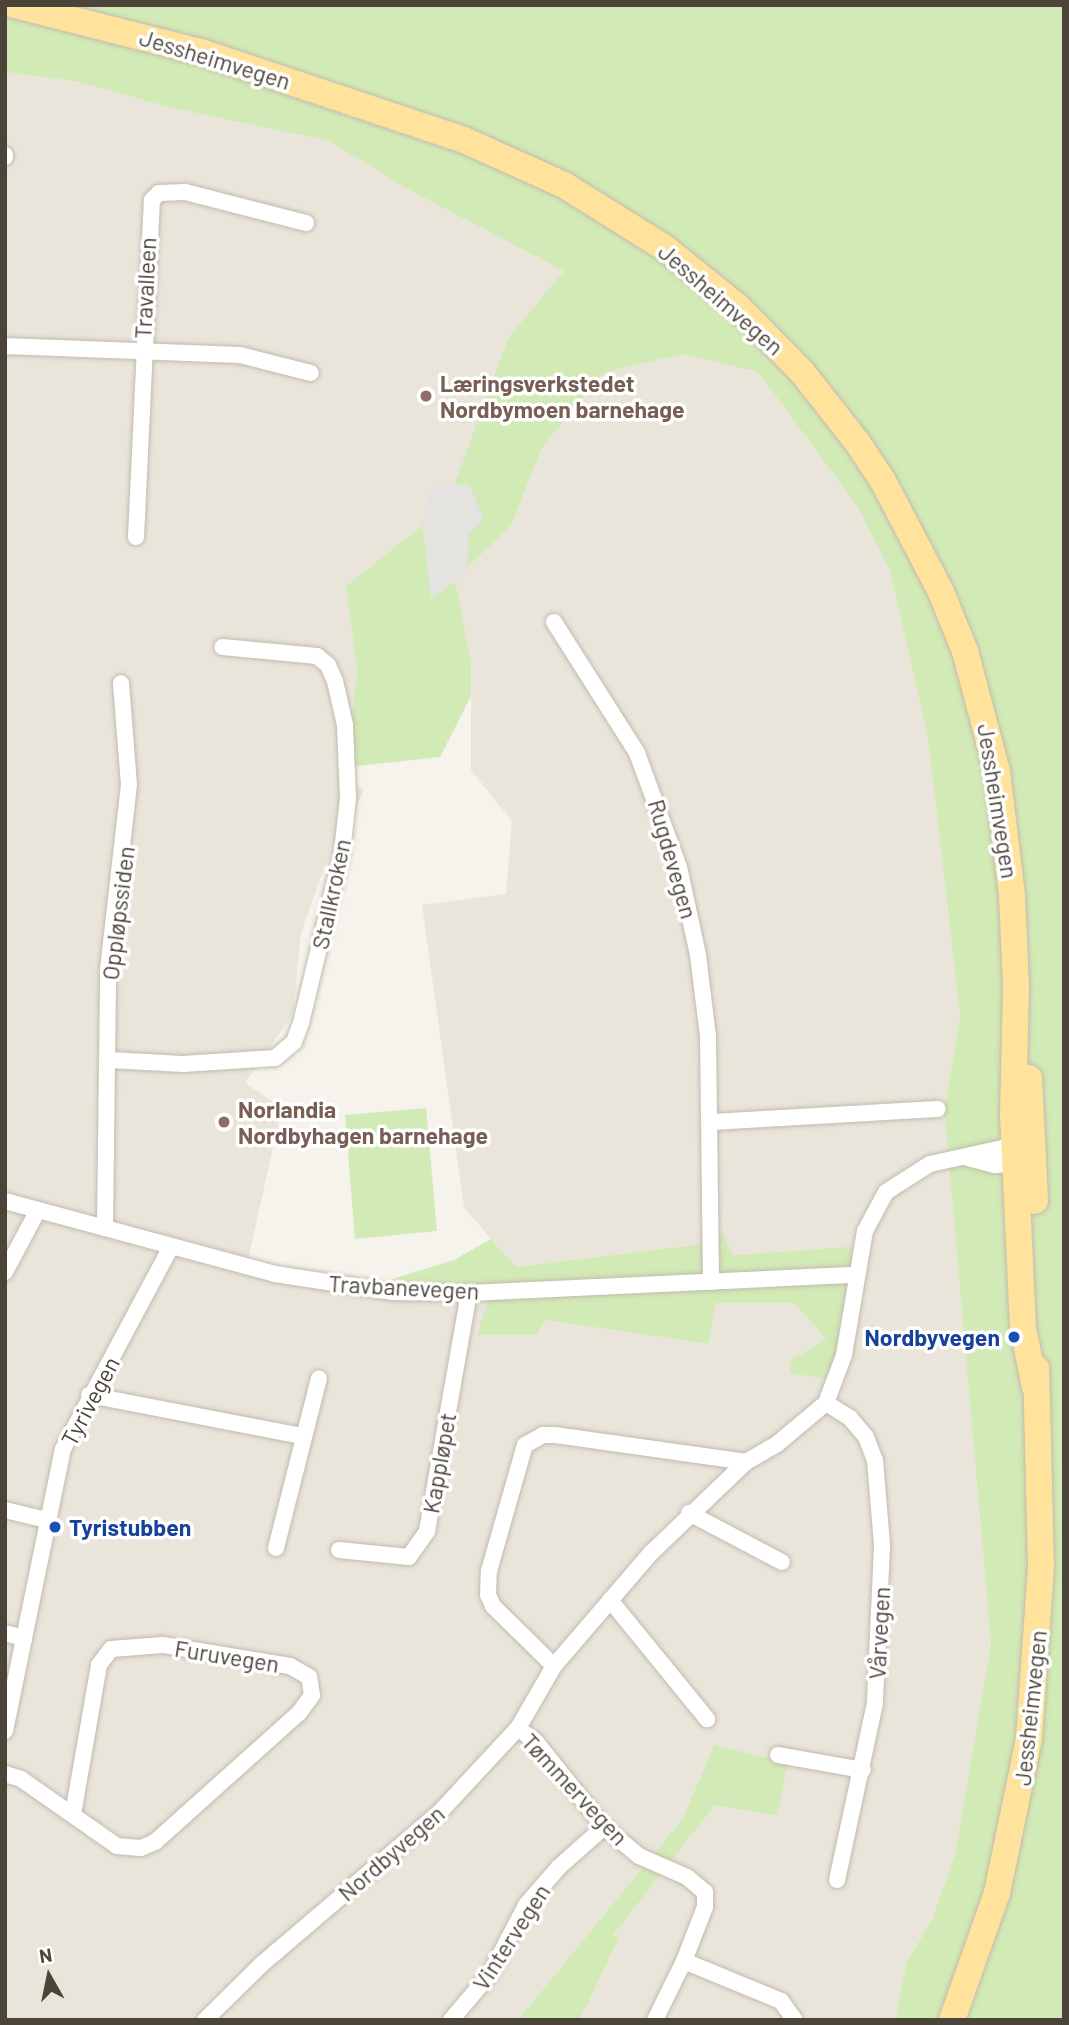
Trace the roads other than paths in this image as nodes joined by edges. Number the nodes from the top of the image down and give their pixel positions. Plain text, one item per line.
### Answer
1 (15, 5) edge
2 (306, 223) dead end
3 (5, 346) edge
4 (142, 350) junction
5 (312, 373) dead end
6 (136, 537) dead end
7 (554, 622) dead end
8 (222, 647) dead end
9 (121, 683) dead end
10 (110, 1060) junction
11 (938, 1109) dead end
12 (711, 1122) junction
13 (1021, 1157) junction
14 (5, 1201) edge
15 (38, 1210) junction
16 (105, 1228) junction
17 (172, 1247) junction
18 (5, 1272) edge
19 (855, 1275) junction
20 (711, 1282) junction
21 (469, 1293) junction
22 (319, 1378) dead end
23 (89, 1395) junction
24 (826, 1403) junction
25 (301, 1437) junction
26 (746, 1462) junction
27 (5, 1510) edge
28 (689, 1513) junction
29 (47, 1520) junction
30 (276, 1548) dead end
31 (339, 1550) dead end
32 (782, 1562) dead end
33 (610, 1600) junction
34 (5, 1633) edge
35 (24, 1638) junction
36 (554, 1666) junction
37 (707, 1719) dead end
38 (518, 1728) junction
39 (5, 1731) edge
40 (778, 1755) dead end
41 (863, 1770) junction
42 (5, 1774) edge
43 (73, 1814) junction
44 (604, 1827) junction
45 (837, 1880) dead end
46 (684, 1961) junction
47 (205, 2020) edge
48 (451, 2020) edge
49 (654, 2020) edge
50 (795, 2020) edge
51 (953, 2020) edge

1 - 13 main road, Jessheimvegen
2 - 4 street, Travalleen
3 - 4 street
4 - 5 street
4 - 6 street, Travalleen
7 - 12 street, Rugdevegen
8 - 10 street, Stallkroken
9 - 10 street, Oppløpssiden
10 - 16 street, Oppløpssiden
11 - 12 street
12 - 20 street, Rugdevegen
13 - 19 street, Nordbyvegen
13 - 51 main road, Jessheimvegen
14 - 15 street, Travbanevegen
15 - 16 street, Travbanevegen
15 - 18 street
16 - 17 street, Travbanevegen
17 - 21 street, Travbanevegen
17 - 23 street, Tyrivegen
19 - 20 street, Travbanevegen
19 - 24 street, Nordbyvegen
20 - 21 street, Travbanevegen
21 - 31 street, Kappløpet
22 - 25 street
23 - 25 street
23 - 29 street, Tyrivegen
24 - 26 street, Nordbyvegen
24 - 41 street, Vårvegen
25 - 30 street
26 - 28 street, Nordbyvegen
26 - 36 street
27 - 29 street
28 - 32 street
28 - 33 street, Nordbyvegen
29 - 35 street, Tyrivegen
33 - 36 street, Nordbyvegen
33 - 37 street
34 - 35 street
35 - 39 street, Tyrivegen
36 - 38 street, Nordbyvegen
38 - 44 street, Tømmervegen
38 - 47 street, Nordbyvegen
40 - 41 street
41 - 45 street, Vårvegen
42 - 43 street, Furuvegen
43 - 43 street, Furuvegen
44 - 46 street, Tømmervegen
44 - 48 street, Vintervegen
46 - 49 street
46 - 50 street

